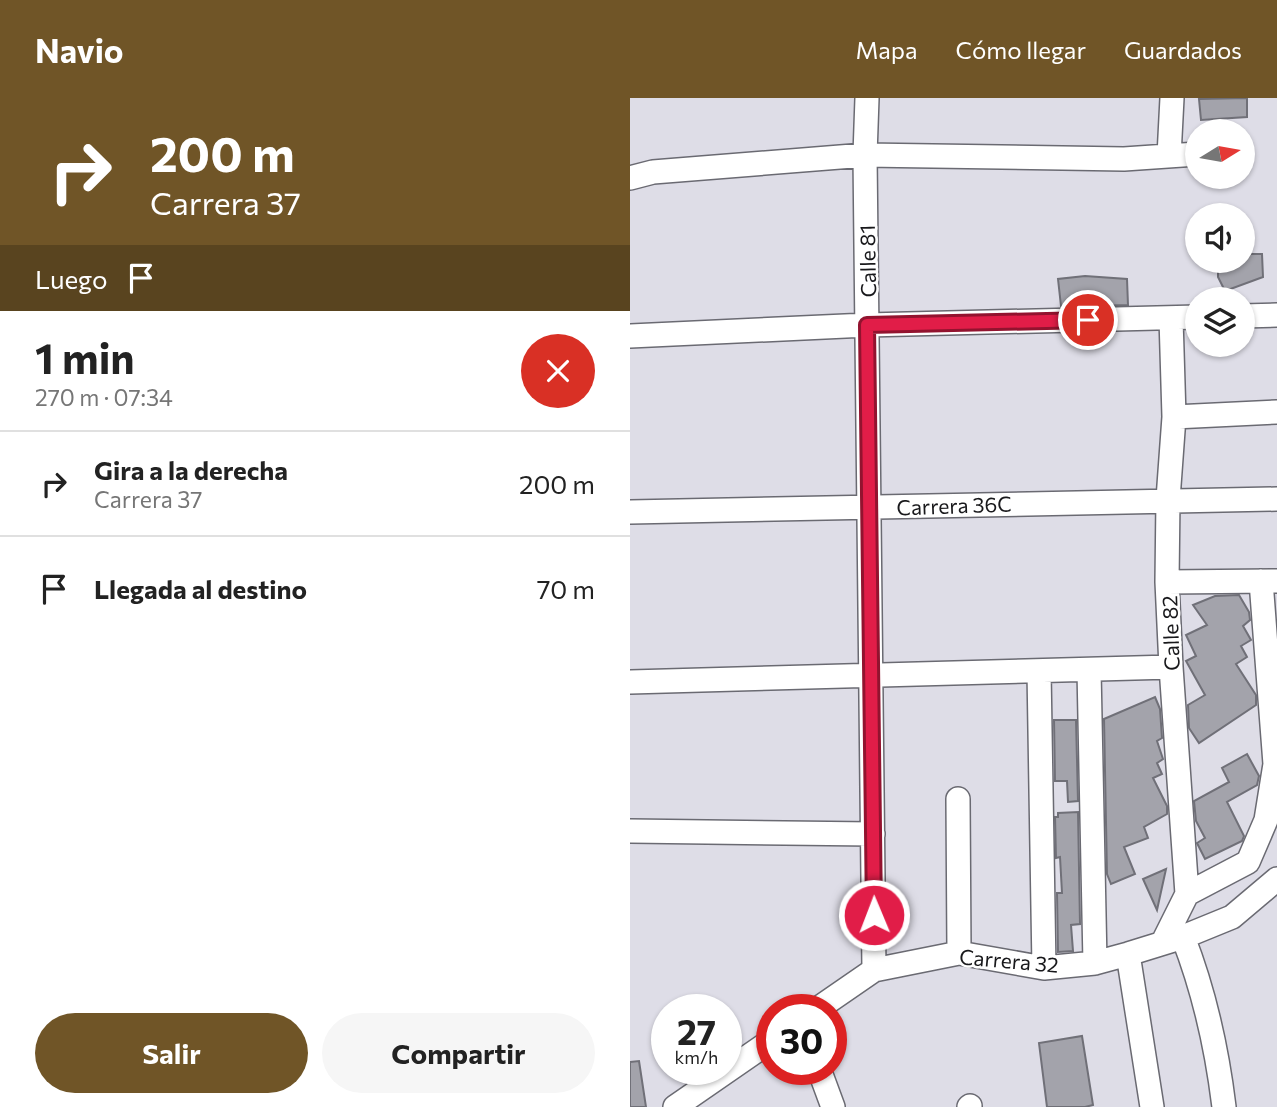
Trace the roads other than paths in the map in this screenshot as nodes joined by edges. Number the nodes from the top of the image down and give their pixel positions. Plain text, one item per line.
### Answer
1 (867, 98) edge
2 (1172, 98) edge
3 (865, 155) junction
4 (1185, 155) edge
5 (1169, 156) junction
6 (630, 178) edge
7 (1277, 315) edge
8 (1255, 316) edge
9 (1185, 317) edge
10 (1171, 318) junction
11 (867, 325) junction
12 (630, 336) edge
13 (1277, 412) edge
14 (1174, 417) junction
15 (1168, 499) junction
16 (1277, 499) edge
17 (869, 508) junction
18 (630, 512) edge
19 (1269, 581) edge
20 (1167, 582) junction
21 (1171, 667) junction
22 (1089, 670) junction
23 (1039, 671) junction
24 (871, 676) junction
25 (630, 682) edge
26 (1276, 764) edge
27 (958, 799) dead end
28 (630, 831) edge
29 (873, 834) junction
30 (1277, 879) edge
31 (1186, 894) junction
32 (1173, 939) junction
33 (959, 953) junction
34 (1128, 954) junction
35 (1095, 963) junction
36 (1044, 968) junction
37 (874, 970) junction
38 (839, 994) edge
39 (756, 1052) edge
40 (825, 1085) edge
41 (686, 1104) edge
42 (1225, 1105) edge
43 (833, 1107) edge
44 (1152, 1107) edge

1 - 3 street, Calle 81
2 - 5 street
3 - 5 street
3 - 6 street
3 - 11 street, Calle 81
4 - 5 street
7 - 8 street
9 - 10 street
10 - 11 street
10 - 14 street, Calle 82
11 - 12 street
11 - 17 street, Calle 81
13 - 14 street
14 - 15 street, Calle 82
15 - 16 street, Carrera 36C
15 - 17 street, Carrera 36C
15 - 20 street, Calle 82
17 - 18 street, Carrera 36C
17 - 24 street, Calle 81
19 - 20 street
19 - 26 street
20 - 21 street, Calle 82
21 - 22 street
21 - 31 street, Calle 82
22 - 23 street
22 - 35 street
23 - 24 street
23 - 36 street
24 - 25 street
24 - 29 street, Calle 81
26 - 31 street
27 - 33 street
28 - 29 street
29 - 37 street, Calle 81
30 - 32 street, Carrera 32
31 - 32 street, Calle 82
32 - 34 street, Carrera 32
32 - 42 street
33 - 36 street, Carrera 32
33 - 37 street, Carrera 32
34 - 35 street, Carrera 32
34 - 44 street
35 - 36 street, Carrera 32
37 - 38 street, Carrera 32
39 - 41 street
40 - 43 street

